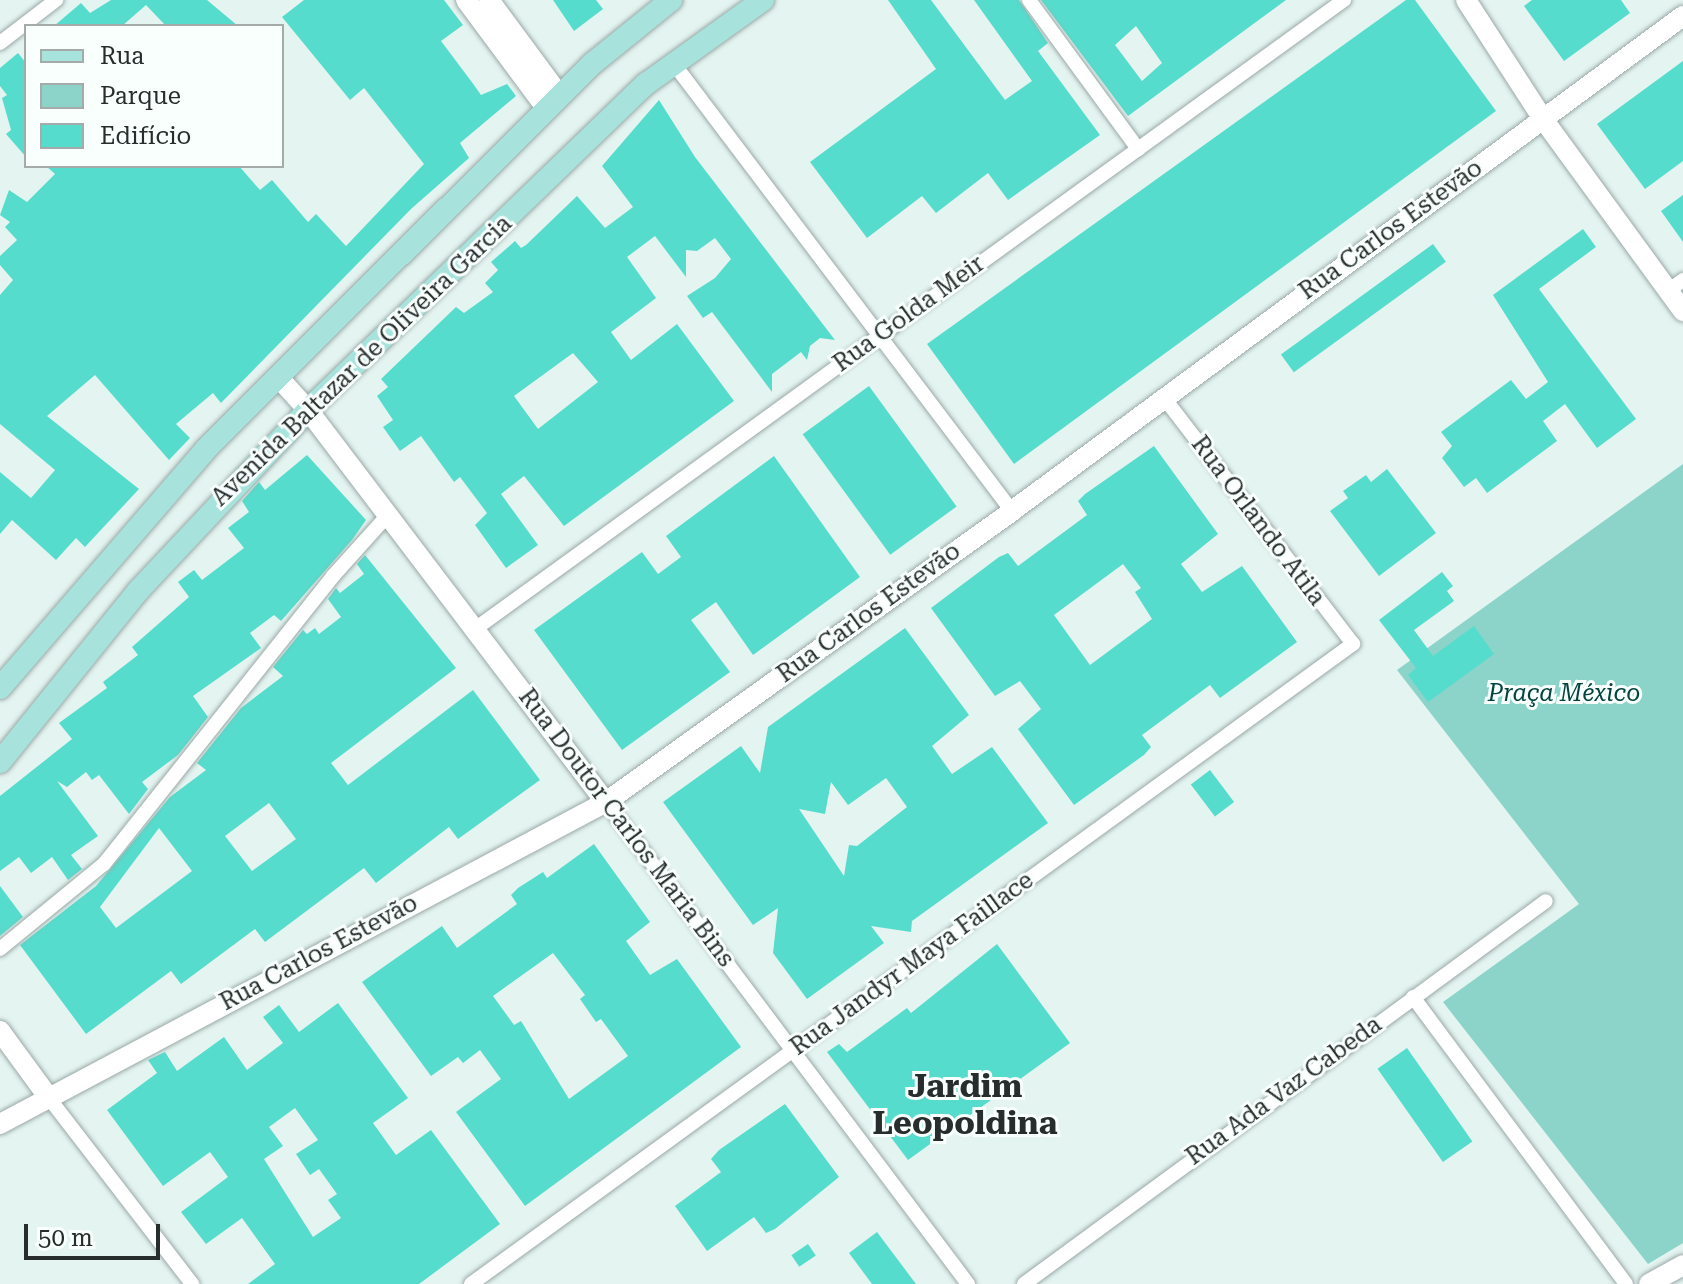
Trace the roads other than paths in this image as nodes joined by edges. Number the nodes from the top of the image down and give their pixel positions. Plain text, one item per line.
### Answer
1 (56, 0) edge
2 (466, 0) edge
3 (489, 0) edge
4 (671, 0) edge
5 (763, 0) edge
6 (1029, 0) edge
7 (1344, 0) edge
8 (1466, 0) edge
9 (1683, 16) edge
10 (25, 24) edge
11 (24, 25) edge
12 (0, 43) edge
13 (674, 64) junction
14 (553, 103) junction
15 (1543, 119) junction
16 (1138, 149) junction
17 (1675, 286) edge
18 (1683, 311) edge
19 (882, 334) junction
20 (278, 377) junction
21 (1164, 398) junction
22 (308, 410) junction
23 (1012, 511) junction
24 (388, 515) junction
25 (475, 629) junction
26 (1353, 644) joint
27 (0, 688) edge
28 (0, 762) edge
29 (606, 802) junction
30 (1546, 901) dead end
31 (0, 949) edge
32 (1413, 997) junction
33 (0, 1031) edge
34 (794, 1049) junction
35 (49, 1098) junction
36 (0, 1124) edge
37 (1683, 1265) edge
38 (192, 1284) edge
39 (471, 1284) edge
40 (968, 1284) edge
41 (1024, 1284) edge
42 (1626, 1284) edge
43 (1649, 1284) edge

1 - 10 street
2 - 14 street
3 - 14 street
4 - 14 main road, Avenida Baltazar de Oliveira Garcia
5 - 13 main road, Avenida Baltazar de Oliveira Garcia
6 - 16 street
7 - 16 street, Rua Golda Meir
8 - 15 street
9 - 15 street, Rua Carlos Estevão
11 - 12 street
13 - 19 street
13 - 22 main road, Avenida Baltazar de Oliveira Garcia
14 - 20 main road, Avenida Baltazar de Oliveira Garcia
15 - 17 street
15 - 21 street, Rua Carlos Estevão
16 - 19 street, Rua Golda Meir
17 - 18 street
19 - 23 street
19 - 25 street, Rua Golda Meir
20 - 22 street, Rua Doutor Carlos Maria Bins
20 - 27 main road, Avenida Baltazar de Oliveira Garcia
21 - 23 street, Rua Carlos Estevão
21 - 26 street, Rua Orlando Atila
22 - 24 street, Rua Doutor Carlos Maria Bins
22 - 28 main road, Avenida Baltazar de Oliveira Garcia
23 - 29 street, Rua Carlos Estevão
24 - 25 street, Rua Doutor Carlos Maria Bins
24 - 31 street
25 - 29 street, Rua Doutor Carlos Maria Bins
26 - 34 street, Rua Jandyr Maya Faillace
29 - 34 street, Rua Doutor Carlos Maria Bins
29 - 35 street, Rua Carlos Estevão
30 - 32 street, Rua Ada Vaz Cabeda
32 - 41 street, Rua Ada Vaz Cabeda
32 - 42 street
33 - 35 street
34 - 39 street, Rua Jandyr Maya Faillace
34 - 40 street, Rua Doutor Carlos Maria Bins
35 - 36 street, Rua Carlos Estevão
35 - 38 street
37 - 43 street

